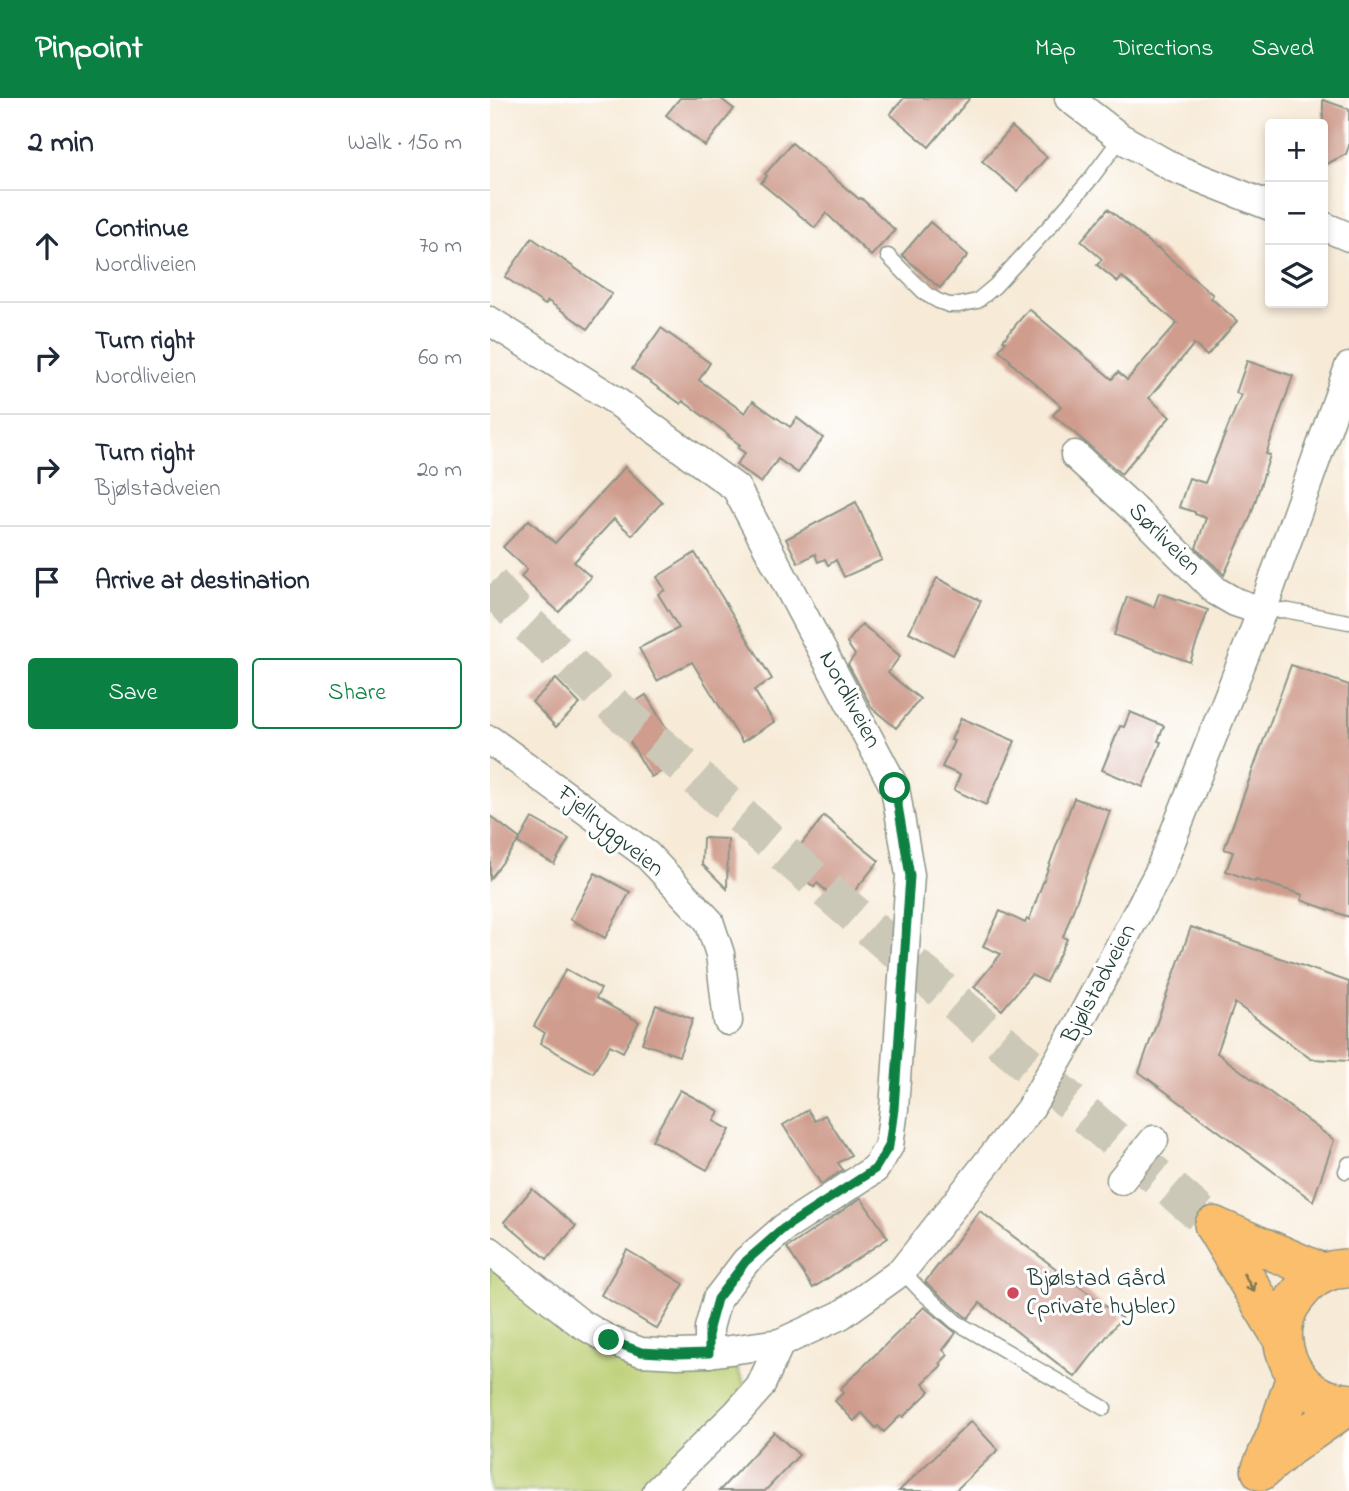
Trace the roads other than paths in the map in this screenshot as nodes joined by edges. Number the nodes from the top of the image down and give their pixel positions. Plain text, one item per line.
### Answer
1 (1069, 98) edge
2 (1121, 138) junction
3 (1265, 204) edge
4 (1328, 228) edge
5 (1349, 237) edge
6 (888, 256) dead end
7 (490, 321) edge
8 (1349, 367) edge
9 (1075, 456) dead end
10 (1262, 611) junction
11 (1349, 622) edge
12 (490, 740) edge
13 (728, 1021) dead end
14 (1154, 1140) dead end
15 (1121, 1180) dead end
16 (490, 1251) edge
17 (902, 1271) junction
18 (1336, 1271) edge
19 (780, 1343) junction
20 (709, 1353) junction
21 (1289, 1358) junction
22 (1349, 1404) edge
23 (1104, 1408) dead end
24 (657, 1491) edge

1 - 2 street
2 - 3 street
2 - 6 lane
4 - 5 street
7 - 20 street, Nordliveien
8 - 10 street, Bjølstadveien
9 - 10 street, Sørliveien
10 - 11 lane
10 - 17 street, Bjølstadveien
12 - 13 street, Fjellryggveien
14 - 15 street
16 - 20 street, Bjølstadveien
17 - 19 street, Bjølstadveien
17 - 23 lane
18 - 21 main road
18 -> 21 main road
19 - 20 street, Bjølstadveien
19 - 24 street
21 - 22 main road
21 - 22 main road

